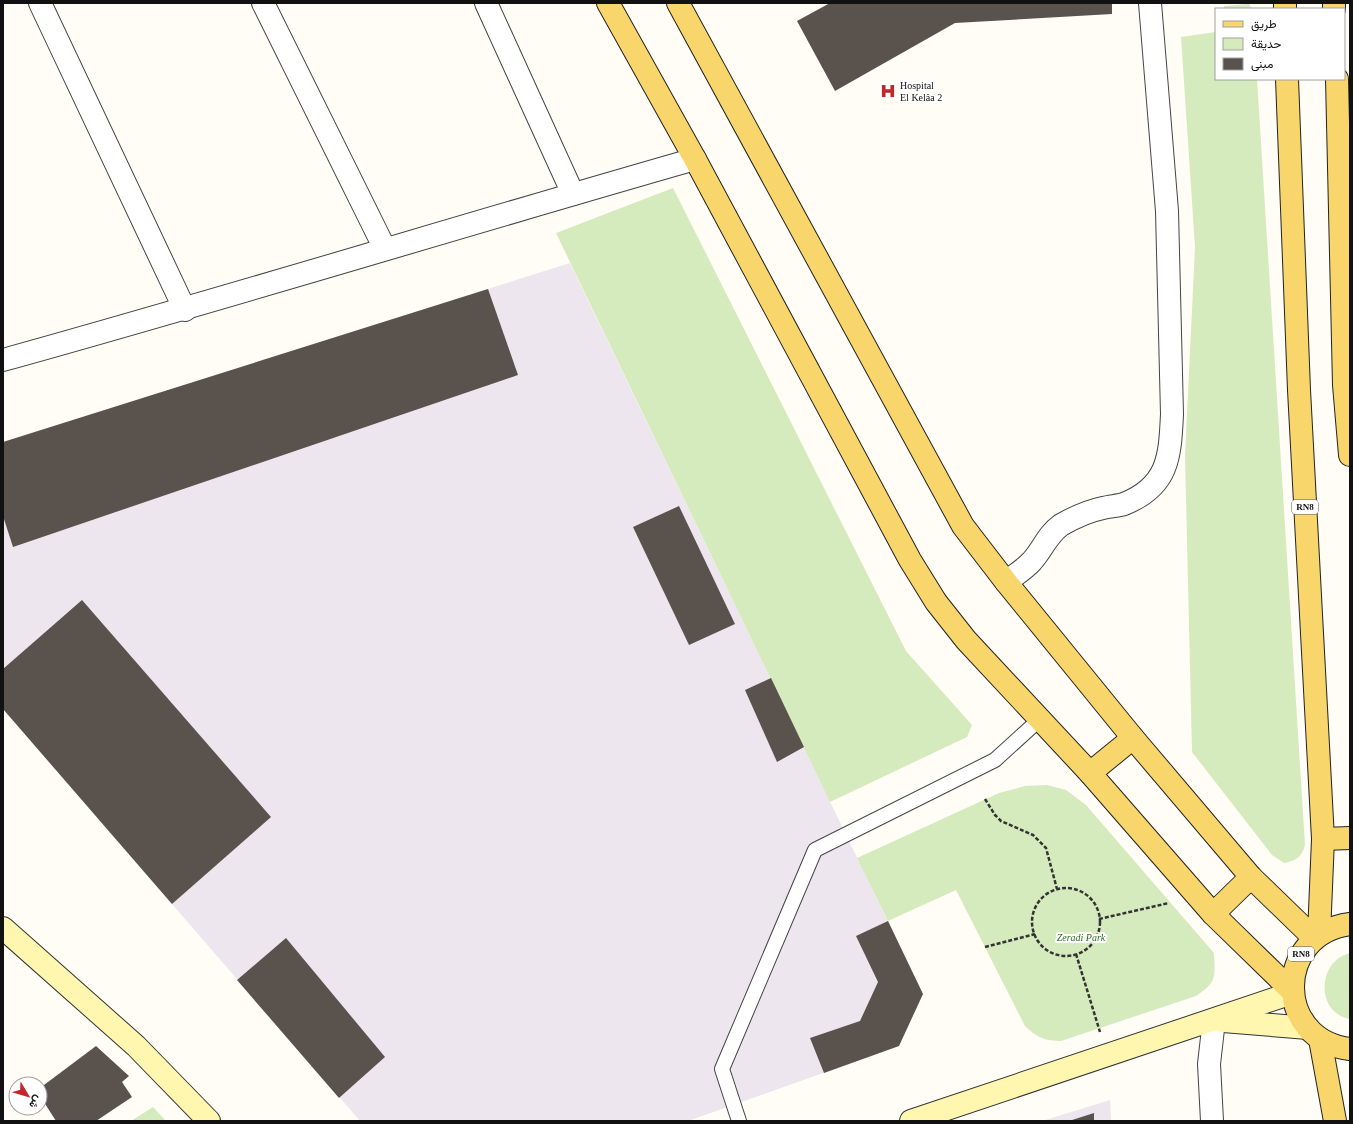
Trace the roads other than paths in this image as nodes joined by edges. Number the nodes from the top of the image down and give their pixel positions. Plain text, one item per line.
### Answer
1 (40, 3) edge
2 (263, 3) edge
3 (486, 3) edge
4 (608, 3) edge
5 (678, 3) edge
6 (1150, 3) edge
7 (1287, 80) edge
8 (1337, 80) edge
9 (695, 160) junction
10 (573, 194) junction
11 (385, 249) junction
12 (185, 310) junction
13 (3, 360) edge
14 (1347, 385) edge
15 (1350, 455) edge
16 (1006, 582) junction
17 (1040, 719) junction
18 (1133, 738) junction
19 (1090, 773) junction
20 (1350, 838) edge
21 (1323, 839) junction
22 (1251, 877) junction
23 (1213, 914) junction
24 (1350, 924) edge
25 (3, 928) edge
26 (1316, 937) junction
27 (1292, 992) junction
28 (1214, 1020) junction
29 (1314, 1034) junction
30 (1350, 1049) edge
31 (209, 1121) edge
32 (739, 1121) edge
33 (911, 1121) edge
34 (1212, 1121) edge
35 (1335, 1121) edge

1 - 12 street
2 - 11 street
3 - 10 street
4 - 9 main road
5 - 16 main road
6 - 16 street
7 - 21 main road, RN8
8 - 14 main road
9 - 10 street
9 - 17 main road
10 - 11 street
11 - 12 street
12 - 13 street
14 - 15 main road
16 - 18 main road
17 - 19 main road
17 - 32 lane
18 - 19 main road
18 - 22 main road
19 - 23 main road
20 - 21 main road
21 - 26 main road, RN8
22 - 23 main road
22 - 26 main road
23 - 27 main road
24 - 26 main road, RN8
25 - 31 street
26 - 27 main road, RN8
27 - 28 street
27 - 29 main road, RN8
28 - 29 street
28 - 33 street
28 - 34 street
29 - 30 main road
29 - 35 main road, RN8

